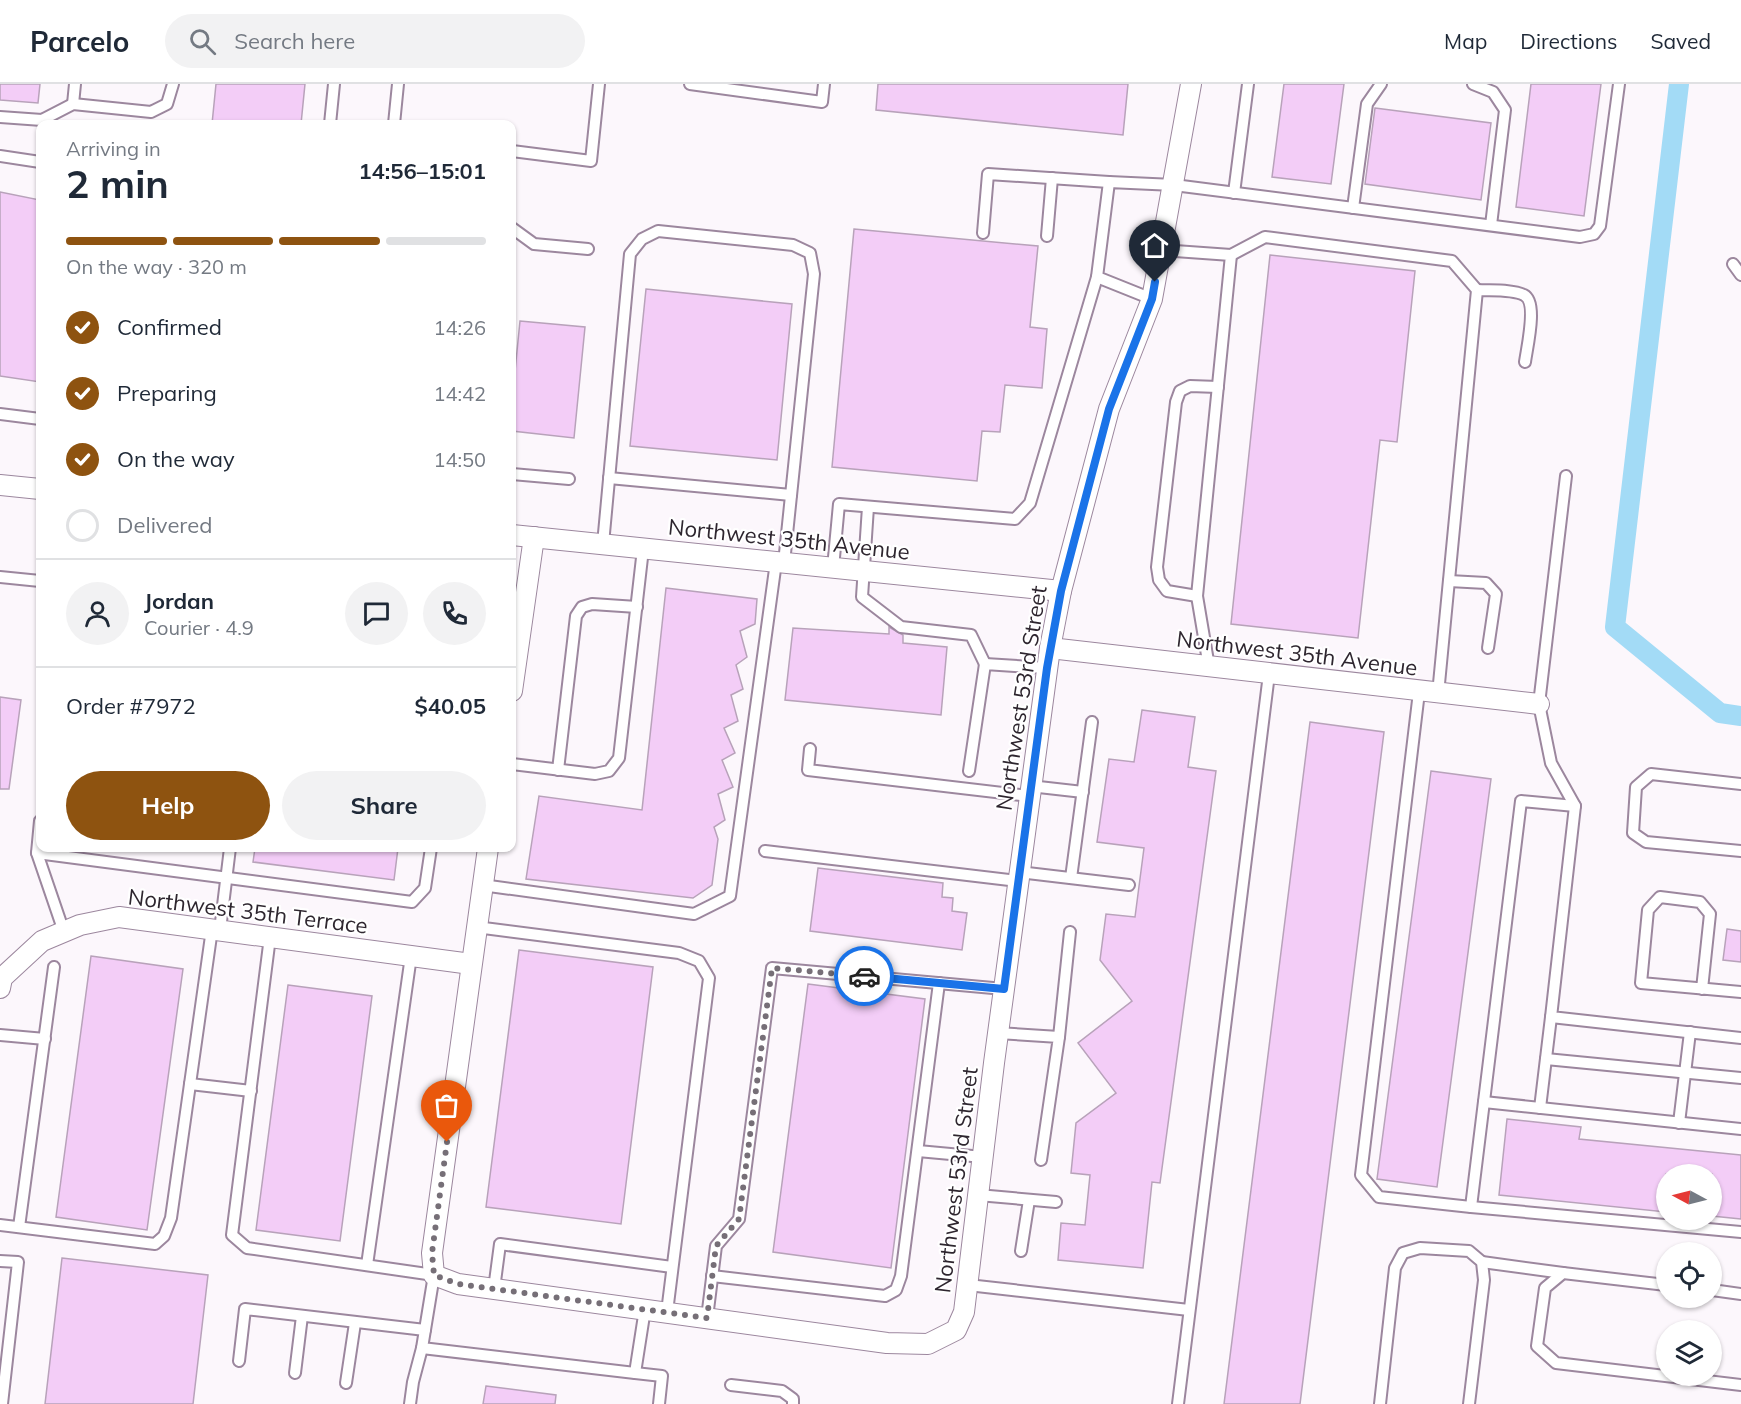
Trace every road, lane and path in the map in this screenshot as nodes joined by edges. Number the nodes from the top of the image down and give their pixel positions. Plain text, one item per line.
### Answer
1 (75, 84) edge
2 (173, 84) edge
3 (334, 84) edge
4 (398, 84) edge
5 (599, 84) edge
6 (690, 84) edge
7 (824, 84) edge
8 (1191, 84) edge
9 (1248, 84) edge
10 (1381, 84) edge
11 (1473, 84) edge
12 (1619, 84) edge
13 (73, 104) junction
14 (0, 117) edge
15 (330, 120) edge
16 (394, 120) edge
17 (516, 152) edge
18 (0, 156) edge
19 (36, 161) edge
20 (1053, 178) junction
21 (1109, 182) junction
22 (1174, 185) junction
23 (1234, 193) junction
24 (1353, 208) junction
25 (1491, 225) junction
26 (516, 231) edge
27 (983, 233) dead end
28 (1047, 236) dead end
29 (588, 249) dead end
30 (1161, 250) junction
31 (1231, 255) junction
32 (1733, 264) dead end
33 (1741, 275) edge
34 (1097, 277) junction
35 (1477, 290) junction
36 (1152, 299) junction
37 (1525, 362) dead end
38 (1218, 387) junction
39 (0, 414) edge
40 (36, 418) edge
41 (516, 474) edge
42 (1566, 476) dead end
43 (609, 478) junction
44 (569, 479) dead end
45 (0, 484) edge
46 (36, 488) edge
47 (791, 495) junction
48 (868, 507) junction
49 (516, 535) edge
50 (534, 537) junction
51 (603, 544) junction
52 (643, 549) junction
53 (780, 562) junction
54 (833, 568) junction
55 (864, 571) junction
56 (0, 576) edge
57 (36, 580) edge
58 (1449, 580) junction
59 (1061, 591) junction
60 (1197, 596) junction
61 (636, 607) junction
62 (516, 632) edge
63 (1050, 648) junction
64 (1488, 648) dead end
65 (985, 664) junction
66 (1209, 667) junction
67 (1047, 668) junction
68 (1269, 674) junction
69 (1428, 693) junction
70 (1539, 704) junction
71 (1092, 722) dead end
72 (810, 749) dead end
73 (516, 765) edge
74 (558, 770) junction
75 (969, 771) dead end
76 (1741, 784) edge
77 (1030, 791) junction
78 (1083, 792) junction
79 (1575, 806) junction
80 (765, 851) dead end
81 (1741, 851) edge
82 (229, 852) edge
83 (430, 852) edge
84 (487, 852) edge
85 (37, 853) joint
86 (1018, 877) junction
87 (226, 878) junction
88 (1071, 878) junction
89 (482, 885) junction
90 (1129, 885) dead end
91 (476, 927) junction
92 (216, 930) junction
93 (64, 932) junction
94 (1070, 932) dead end
95 (270, 937) junction
96 (411, 956) junction
97 (471, 964) junction
98 (54, 967) dead end
99 (1, 983) edge
100 (939, 983) junction
101 (1702, 988) junction
102 (1004, 989) junction
103 (1741, 992) edge
104 (1551, 1017) junction
105 (1690, 1032) junction
106 (998, 1033) junction
107 (0, 1035) edge
108 (1059, 1037) junction
109 (1741, 1038) edge
110 (45, 1039) junction
111 (1546, 1059) junction
112 (1684, 1072) junction
113 (1741, 1078) edge
114 (190, 1084) junction
115 (251, 1091) junction
116 (1484, 1102) junction
117 (1540, 1108) junction
118 (1679, 1123) junction
119 (1741, 1129) edge
120 (918, 1151) junction
121 (983, 1157) junction
122 (1041, 1160) dead end
123 (978, 1196) junction
124 (1029, 1200) junction
125 (1056, 1202) dead end
126 (1471, 1207) junction
127 (0, 1225) edge
128 (18, 1227) junction
129 (1741, 1232) edge
130 (1022, 1251) dead end
131 (0, 1261) edge
132 (1482, 1262) junction
133 (367, 1265) junction
134 (672, 1267) junction
135 (1563, 1273) junction
136 (434, 1275) junction
137 (712, 1276) junction
138 (1656, 1284) edge
139 (968, 1285) junction
140 (494, 1289) junction
141 (1722, 1291) edge
142 (1741, 1294) edge
143 (645, 1309) junction
144 (1189, 1310) junction
145 (667, 1312) junction
146 (302, 1316) junction
147 (707, 1318) junction
148 (355, 1323) junction
149 (425, 1330) junction
150 (422, 1348) junction
151 (239, 1361) dead end
152 (295, 1373) dead end
153 (635, 1373) junction
154 (346, 1383) dead end
155 (732, 1385) dead end
156 (1741, 1385) edge
157 (2, 1404) edge
158 (411, 1404) edge
159 (658, 1404) edge
160 (793, 1404) edge
161 (1178, 1404) edge
162 (1380, 1404) edge
163 (1469, 1404) edge

1 - 13 lane
2 - 13 lane
3 - 15 lane
4 - 16 lane
5 - 17 lane
6 - 7 lane
8 - 22 street, Northwest 53rd Street
9 - 23 lane
10 - 24 lane
11 - 25 lane
12 - 25 lane
13 - 14 lane
18 - 19 lane
20 - 21 lane
20 - 27 lane
20 - 28 lane
21 - 22 lane
21 - 34 lane
22 - 23 lane
22 - 30 street, Northwest 53rd Street
23 - 24 lane
24 - 25 lane
26 - 29 lane
30 - 31 lane
30 - 36 street, Northwest 53rd Street
31 - 35 lane
31 - 38 lane
32 - 33 lane
34 - 36 lane
34 - 48 lane
35 - 37 lane
35 - 58 lane
36 - 59 street, Northwest 53rd Street
38 - 60 lane
38 - 60 lane
39 - 40 lane
41 - 44 lane
42 - 70 lane
43 - 47 lane
43 - 47 lane
43 - 51 lane
45 - 46 street
47 - 53 lane
48 - 54 lane
48 - 55 lane
49 - 50 street, Northwest 35th Avenue
50 - 51 street, Northwest 35th Avenue
50 - 62 street
51 - 52 street, Northwest 35th Avenue
52 - 53 street, Northwest 35th Avenue
52 - 61 lane
53 - 54 street, Northwest 35th Avenue
53 - 89 lane
54 - 55 street, Northwest 35th Avenue
55 - 59 street, Northwest 35th Avenue
55 - 65 lane
56 - 57 lane
58 - 64 lane
58 - 69 lane
59 - 63 street, Northwest 53rd Street
60 - 66 lane
61 - 74 lane
61 - 74 lane
63 - 66 street, Northwest 35th Avenue
63 - 67 street, Northwest 53rd Street
65 - 67 lane
65 - 75 lane
66 - 68 street, Northwest 35th Avenue
67 - 77 street, Northwest 53rd Street
68 - 69 street, Northwest 35th Avenue
68 - 144 lane
69 - 70 street, Northwest 35th Avenue
69 - 126 lane
70 - 79 lane
71 - 78 lane
72 - 77 lane
73 - 74 lane
76 - 81 lane
77 - 78 lane
77 - 86 street, Northwest 53rd Street
78 - 88 lane
79 - 104 lane
79 - 116 lane
80 - 86 lane
82 - 87 lane
83 - 87 lane
84 - 89 street
85 - 87 lane
85 - 93 lane
86 - 88 lane
86 - 102 street, Northwest 53rd Street
87 - 92 lane
88 - 90 lane
89 - 91 street
91 - 97 street
91 - 134 lane
92 - 93 street, Northwest 35th Terrace
92 - 95 street, Northwest 35th Terrace
92 - 114 lane
93 - 99 street, Northwest 35th Terrace
94 - 108 lane
95 - 96 street, Northwest 35th Terrace
95 - 115 lane
96 - 97 street, Northwest 35th Terrace
96 - 133 lane
97 - 136 street
98 - 110 lane
100 - 102 lane
100 - 120 lane
100 - 137 lane
101 - 101 lane
101 - 103 lane
102 - 106 street, Northwest 53rd Street
104 - 105 lane
104 - 111 lane
105 - 109 lane
105 - 112 lane
106 - 108 lane
106 - 121 street, Northwest 53rd Street
107 - 110 lane
108 - 122 lane
110 - 128 lane
111 - 112 lane
111 - 117 lane
112 - 113 lane
112 - 118 lane
114 - 115 lane
114 - 128 lane
115 - 133 lane
116 - 117 lane
116 - 126 lane
117 - 118 lane
118 - 119 lane
120 - 121 lane
120 - 137 lane
121 - 123 street, Northwest 53rd Street
123 - 124 lane
123 - 139 street, Northwest 53rd Street
124 - 125 lane
124 - 130 lane
126 - 129 lane
127 - 128 lane
131 - 157 lane
132 - 135 lane
132 - 162 lane
132 - 163 lane
133 - 136 lane
134 - 140 lane
134 - 145 lane
135 - 138 lane
135 - 156 lane
136 - 140 street
136 - 149 lane
137 - 147 lane
139 - 144 lane
139 - 147 street, Northwest 53rd Street
140 - 143 street
141 - 142 lane
143 - 145 street
143 - 153 lane
144 - 161 lane
145 - 147 street
146 - 148 lane
146 - 151 lane
146 - 152 lane
148 - 149 lane
148 - 154 lane
149 - 150 lane
150 - 153 lane
150 - 158 lane
153 - 159 lane
155 - 160 lane

